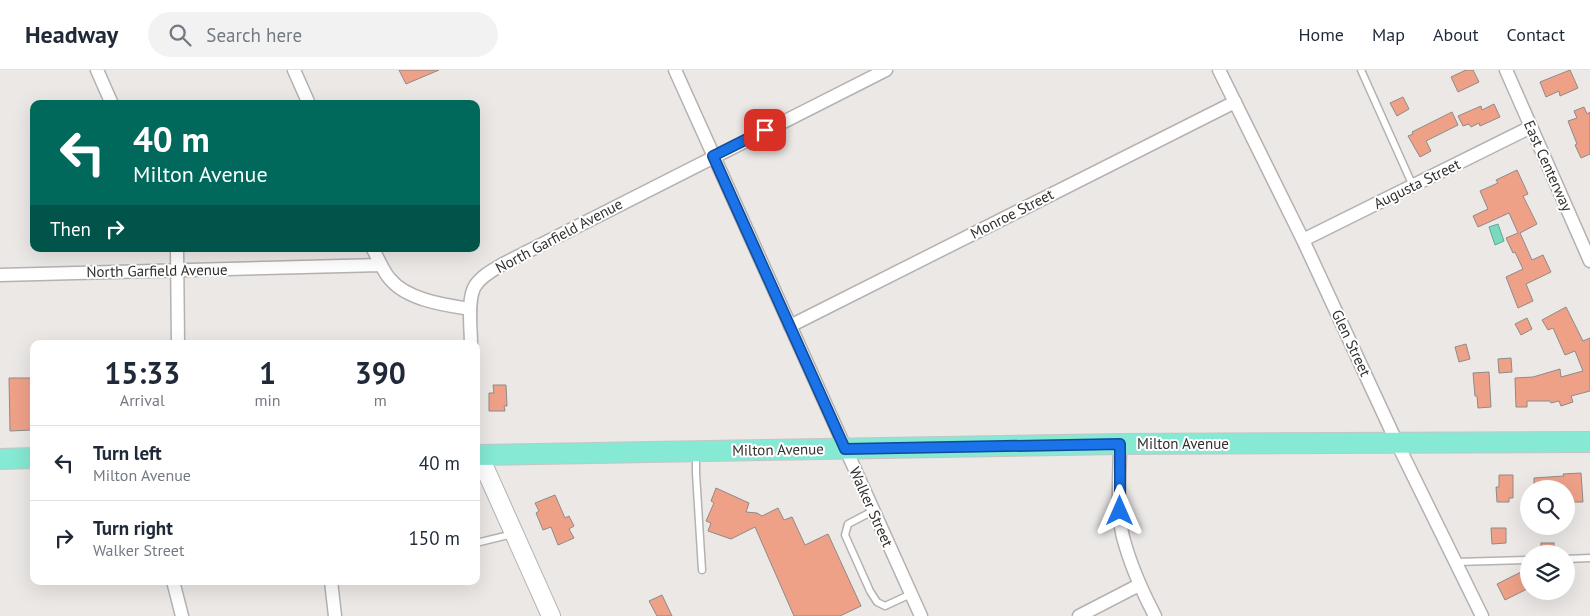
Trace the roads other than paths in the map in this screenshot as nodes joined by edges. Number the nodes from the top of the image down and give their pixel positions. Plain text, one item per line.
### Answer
1 (97, 70) edge
2 (294, 70) edge
3 (675, 70) edge
4 (886, 70) edge
5 (1219, 70) edge
6 (1361, 70) edge
7 (1506, 70) edge
8 (110, 100) edge
9 (307, 100) edge
10 (1235, 102) junction
11 (1531, 127) junction
12 (713, 156) junction
13 (1413, 186) junction
14 (1303, 240) junction
15 (176, 252) edge
16 (374, 252) edge
17 (1590, 261) edge
18 (381, 265) junction
19 (178, 271) junction
20 (0, 275) edge
21 (470, 309) junction
22 (790, 326) junction
23 (178, 340) edge
24 (471, 340) edge
25 (1590, 442) edge
26 (1397, 443) junction
27 (1120, 444) junction
28 (845, 449) junction
29 (480, 451) edge
30 (696, 451) junction
31 (30, 458) edge
32 (480, 458) edge
33 (0, 459) edge
34 (873, 511) junction
35 (514, 534) junction
36 (480, 542) edge
37 (1590, 558) edge
38 (1575, 559) edge
39 (1520, 560) edge
40 (1456, 562) junction
41 (702, 570) dead end
42 (174, 585) edge
43 (332, 585) edge
44 (1139, 585) junction
45 (911, 594) junction
46 (182, 616) edge
47 (335, 616) edge
48 (551, 616) edge
49 (921, 616) edge
50 (1079, 616) edge
51 (1155, 616) edge
52 (1480, 616) edge

1 - 8 street
2 - 9 street
3 - 12 street, Walker Street
4 - 12 street, North Garfield Avenue
5 - 10 street, Glen Street
6 - 13 lane
7 - 11 street, East Centerway
10 - 14 street, Glen Street
10 - 22 street, Monroe Street
11 - 13 street, Augusta Street
11 - 17 street, East Centerway
12 - 21 street, North Garfield Avenue
12 - 22 street, Walker Street
13 - 14 street, Augusta Street
14 - 26 street, Glen Street
15 - 19 street
16 - 18 street
18 - 19 street, North Garfield Avenue
18 - 21 street
19 - 20 street, North Garfield Avenue
19 - 23 street
21 - 24 street, North Garfield Avenue
22 - 28 street, Walker Street
25 - 26 main road, Milton Avenue
26 - 27 main road, Milton Avenue
26 - 40 street, Glen Street
27 - 28 main road, Milton Avenue
27 - 44 street
28 - 30 main road, Milton Avenue
28 - 34 street, Walker Street
29 - 30 main road, Milton Avenue
30 - 41 lane
31 - 33 main road
32 - 35 main road
34 - 45 street, Walker Street
34 - 45 lane
35 - 36 lane
35 - 48 main road
37 - 38 lane
39 - 40 lane
40 - 52 street, Glen Street
42 - 46 street
43 - 47 street
44 - 50 street
44 - 51 street
45 - 49 street, Walker Street

